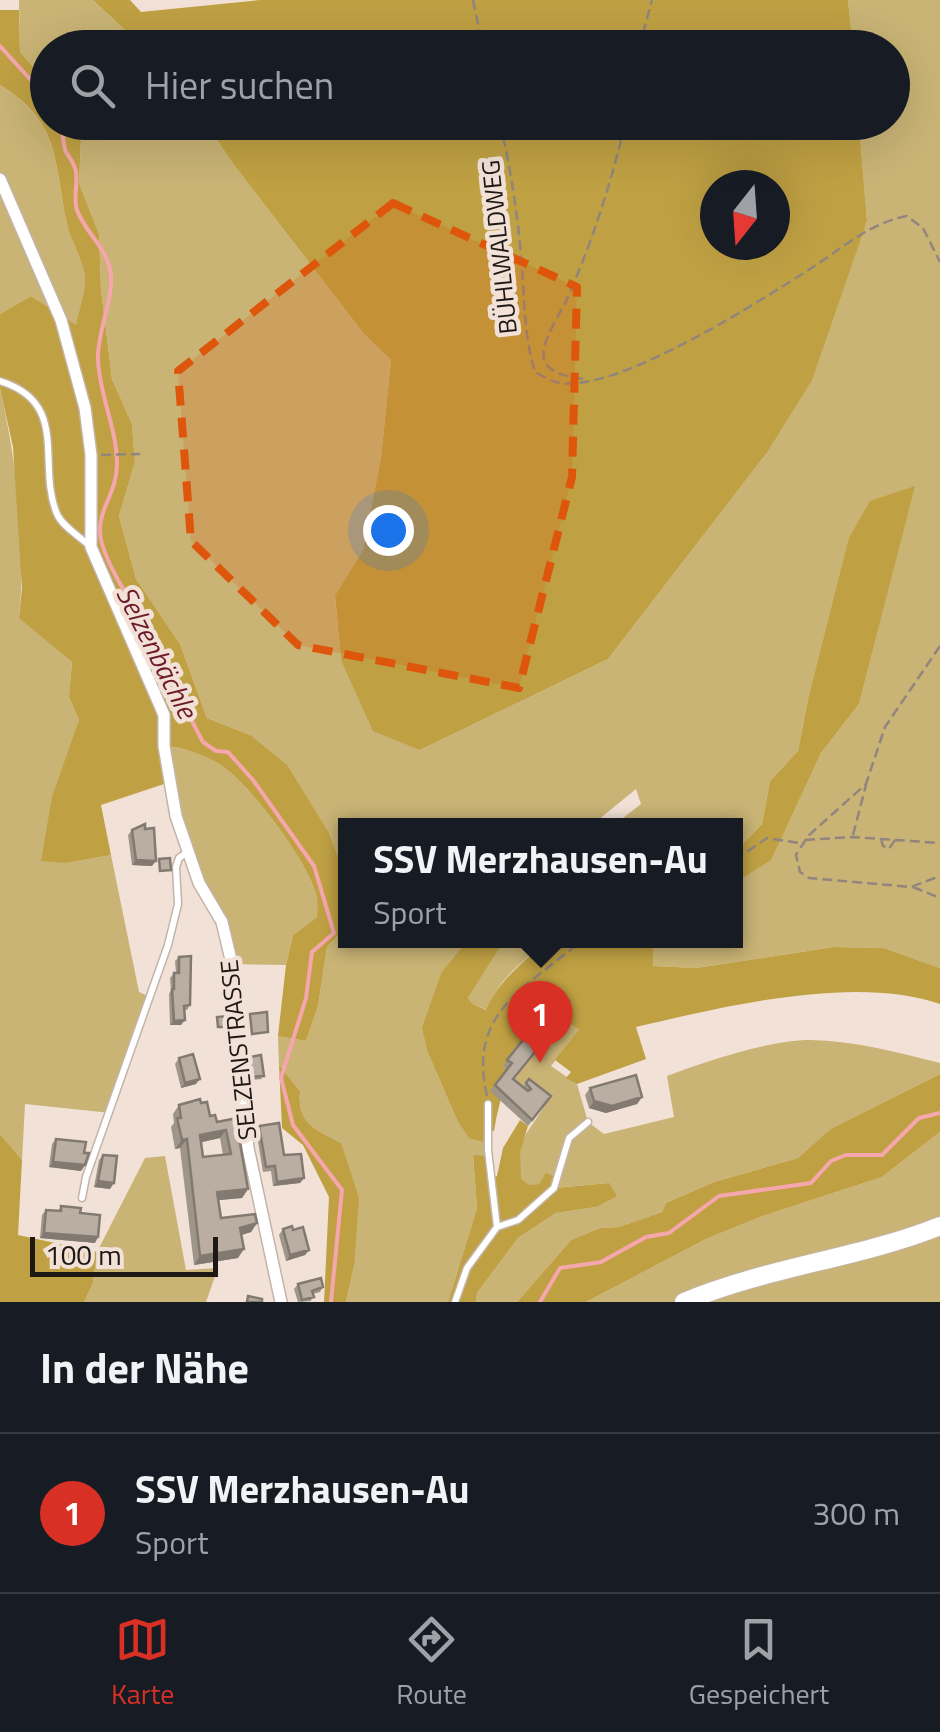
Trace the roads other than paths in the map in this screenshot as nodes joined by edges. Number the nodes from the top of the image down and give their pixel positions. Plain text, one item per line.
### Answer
1 (0, 179) edge
2 (0, 381) edge
3 (91, 547) junction
4 (186, 853) junction
5 (488, 1104) road end
6 (588, 1122) dead end
7 (82, 1198) dead end
8 (940, 1226) edge
9 (497, 1227) junction
10 (281, 1302) edge
11 (455, 1302) edge
12 (684, 1302) edge

1 - 3 street, SELZENSTRASSE
2 - 3 lane
3 - 4 street, SELZENSTRASSE
4 - 7 lane
4 - 10 street, SELZENSTRASSE
5 - 9 lane
6 - 9 lane
8 - 12 main road
9 - 11 lane

